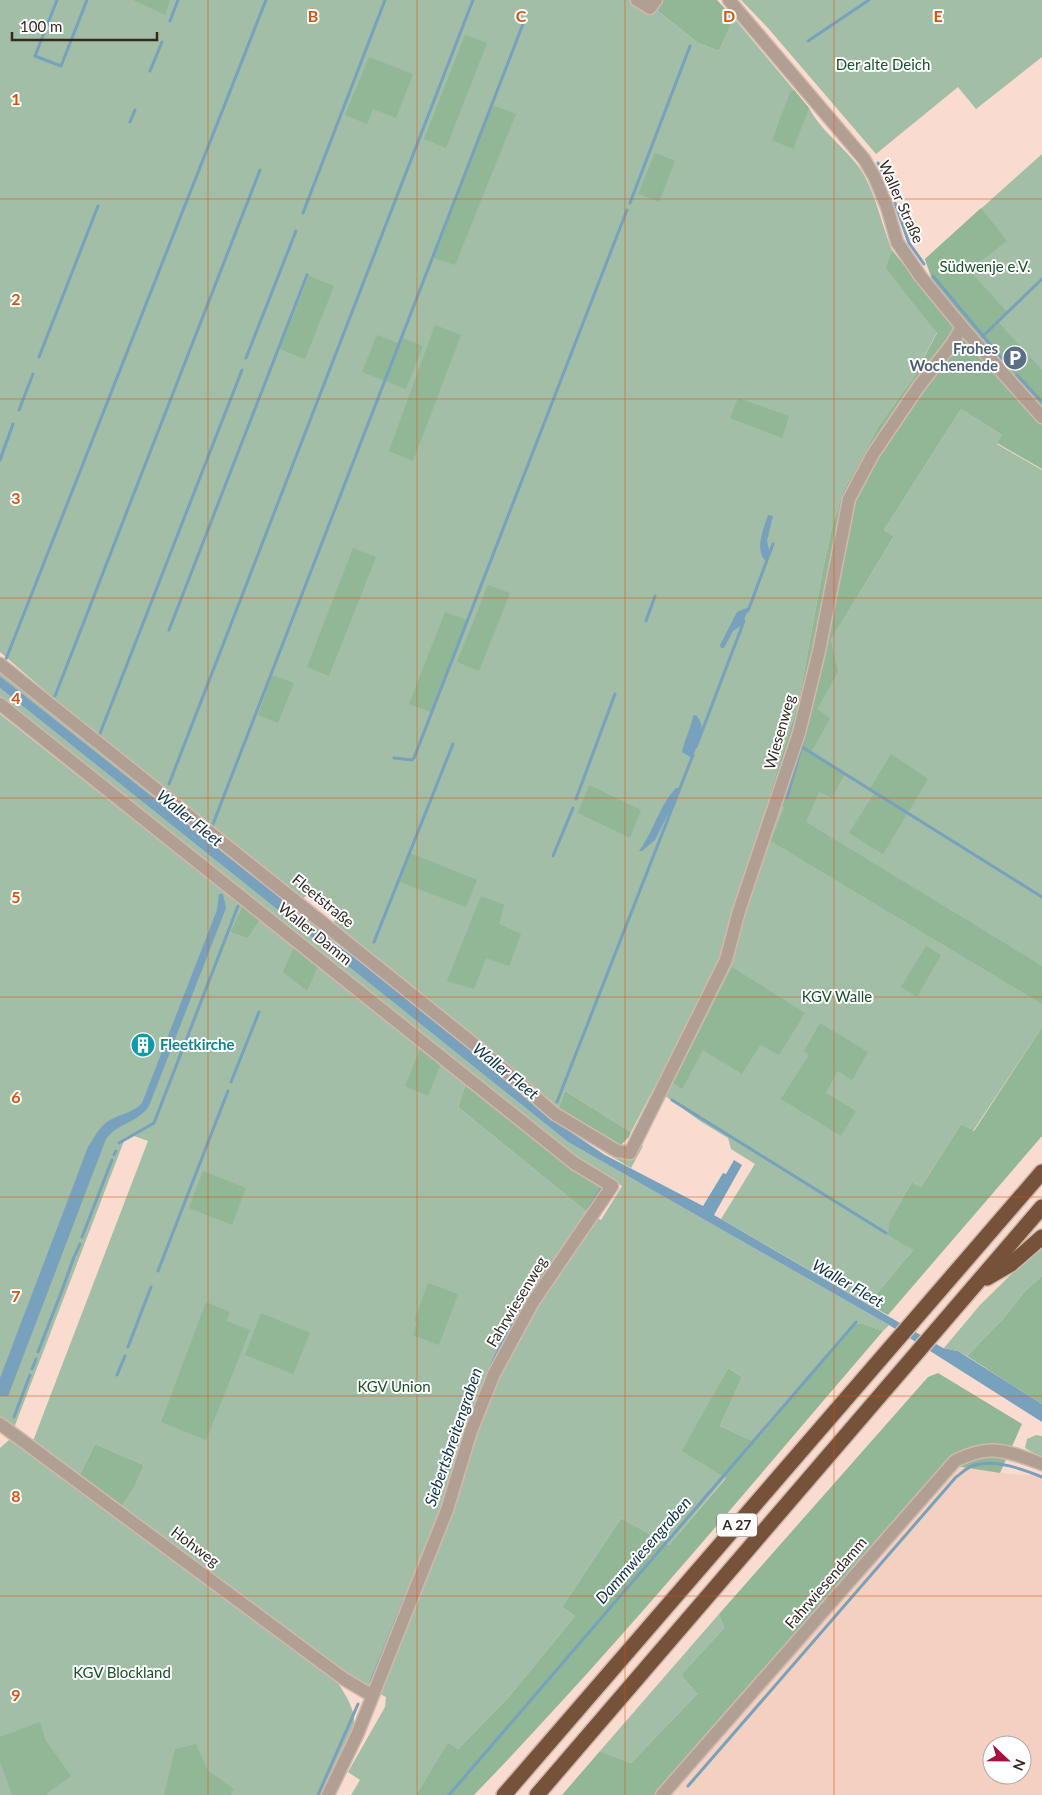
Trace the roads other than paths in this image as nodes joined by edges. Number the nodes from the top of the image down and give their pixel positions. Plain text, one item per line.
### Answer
1 (637, 0) edge
2 (729, 0) edge
3 (653, 4) edge
4 (962, 327) junction
5 (1042, 417) edge
6 (0, 664) edge
7 (0, 704) edge
8 (630, 1153) joint
9 (1042, 1172) edge
10 (612, 1186) joint
11 (1042, 1207) edge
12 (1042, 1237) edge
13 (973, 1287) junction
14 (2, 1428) edge
15 (1042, 1464) edge
16 (371, 1696) junction
17 (328, 1795) edge
18 (504, 1795) edge
19 (537, 1795) edge
20 (662, 1795) edge

1 - 3 street
2 - 4 street, Waller Straße
4 - 5 street, Waller Straße
4 - 8 street, Wiesenweg
6 - 8 street, Fleetstraße
7 - 10 street, Waller Damm
9 - 18 highway, A 27
10 - 16 street, Fahrwiesenweg
11 - 13 highway, A 27
12 - 13 highway
13 - 19 highway, A 27
14 - 16 street, Hohweg
15 - 20 street, Fahrwiesendamm
16 - 17 street, Fahrwiesenweg

